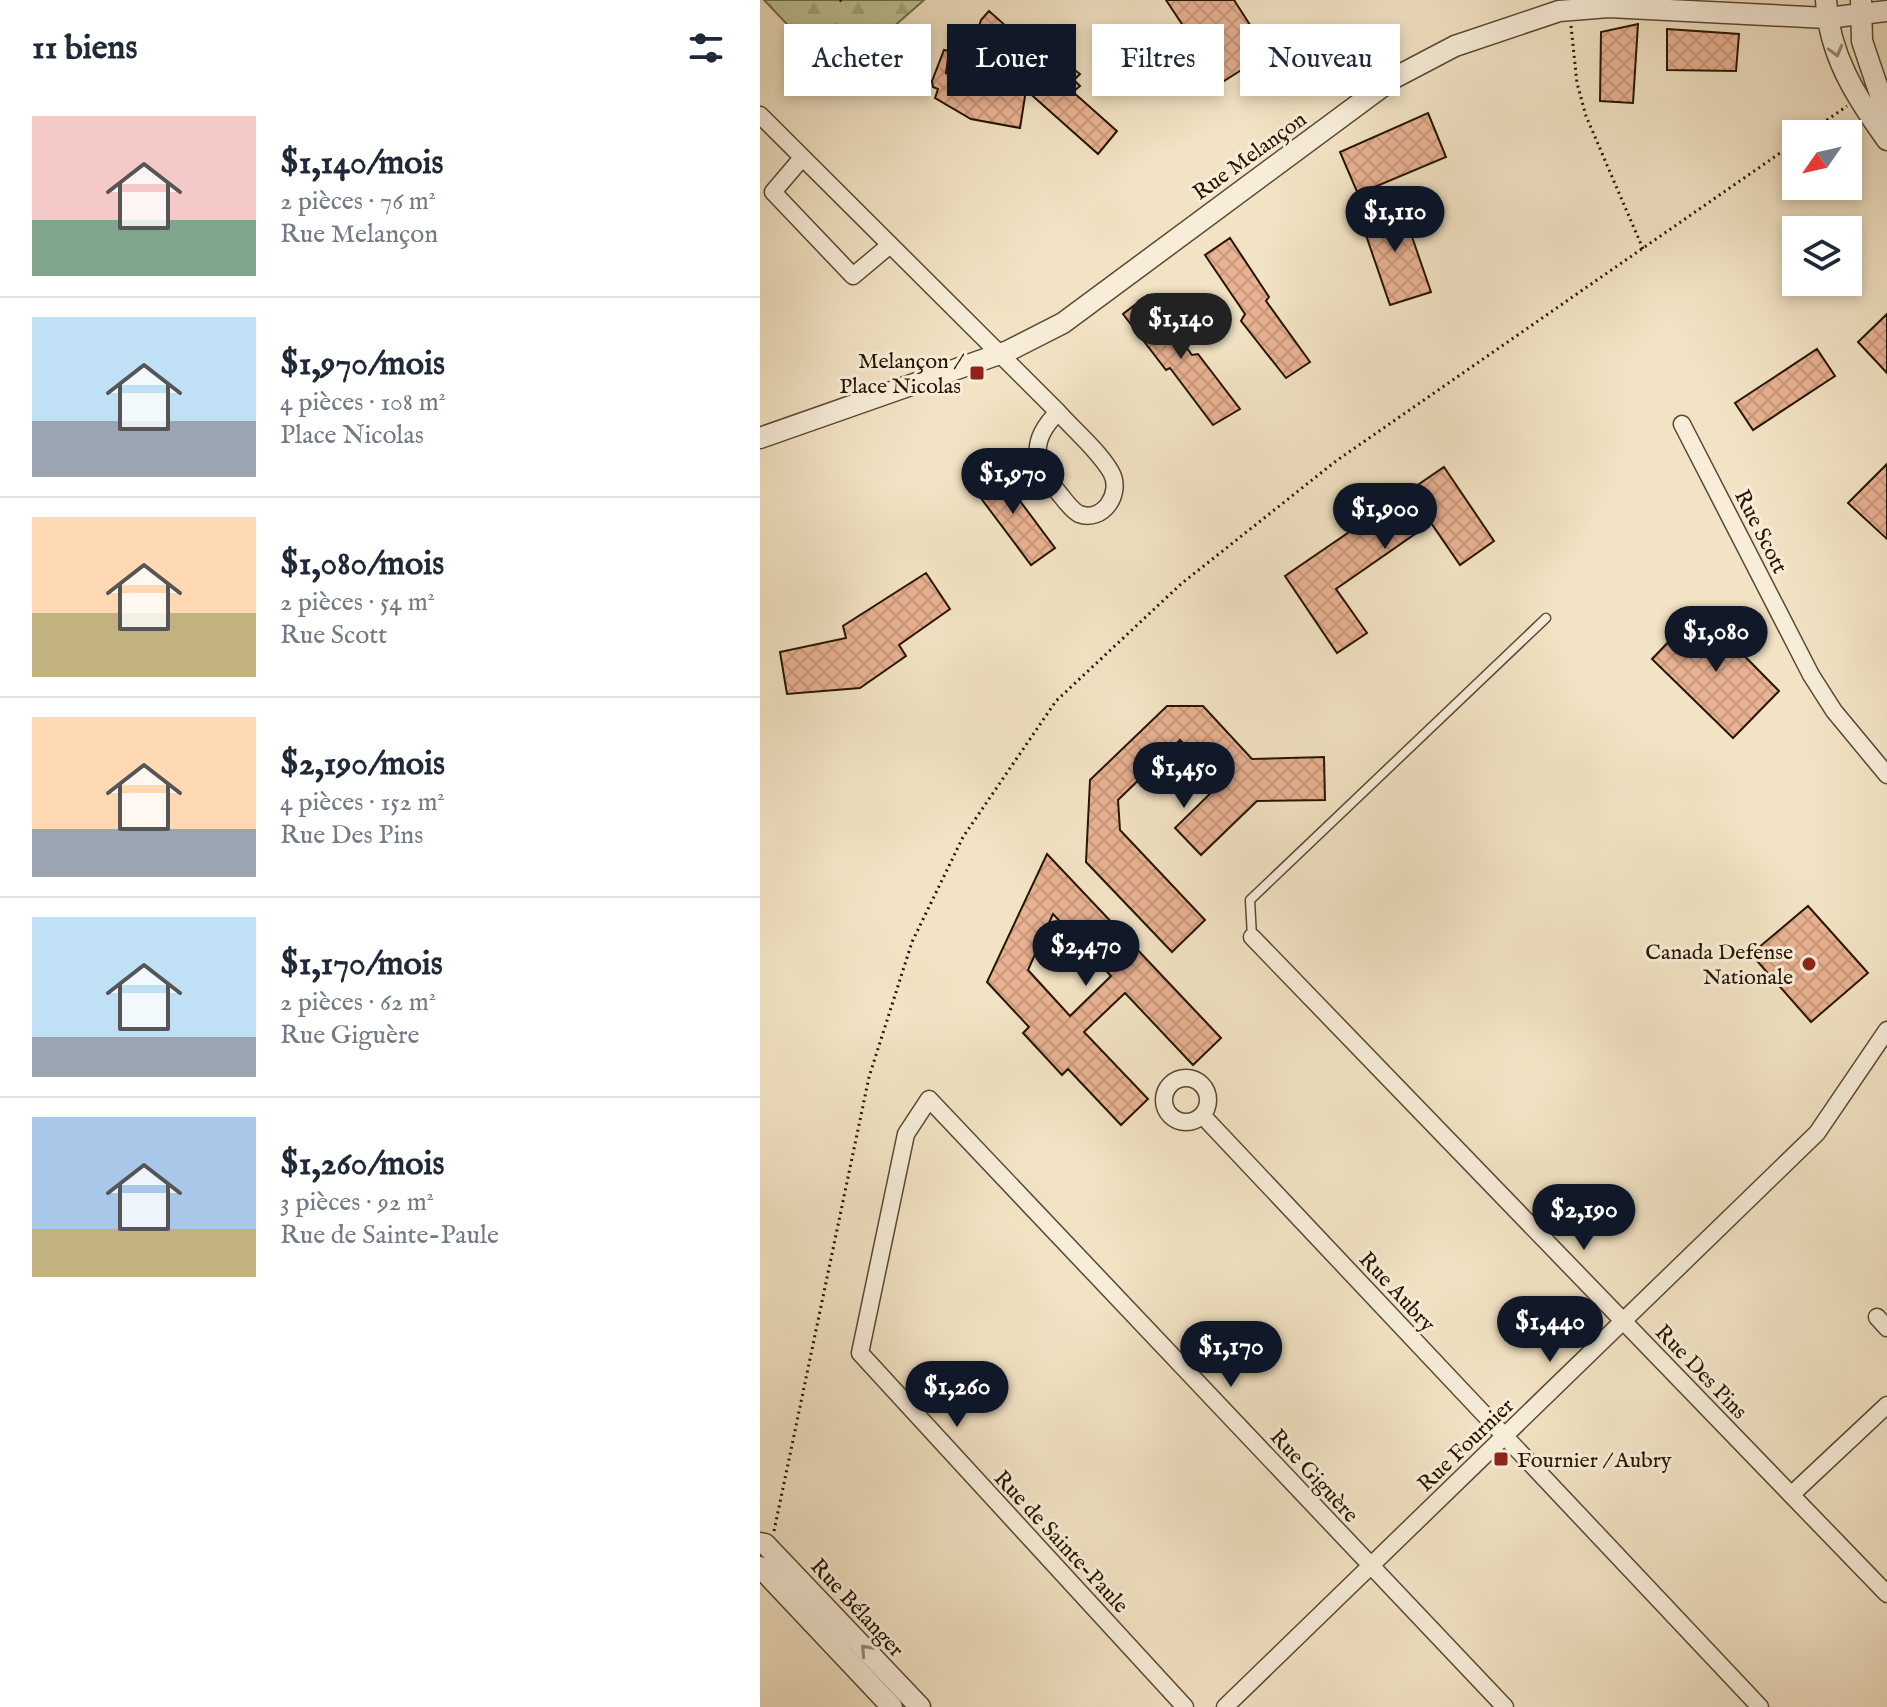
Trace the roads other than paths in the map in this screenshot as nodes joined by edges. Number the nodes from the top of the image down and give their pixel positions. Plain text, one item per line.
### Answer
1 (1861, 7) edge
2 (1827, 9) edge
3 (1887, 11) edge
4 (760, 115) edge
5 (1887, 115) edge
6 (1887, 140) edge
7 (802, 158) junction
8 (890, 245) junction
9 (997, 355) junction
10 (1058, 412) junction
11 (1682, 424) dead end
12 (760, 438) edge
13 (1546, 618) dead end
14 (1887, 775) edge
15 (1252, 937) joint
16 (1887, 1030) edge
17 (1882, 1052) edge
18 (929, 1099) joint
19 (1202, 1115) dead end
20 (1623, 1322) junction
21 (1887, 1405) edge
22 (1505, 1436) junction
23 (1791, 1495) junction
24 (766, 1540) edge
25 (1371, 1566) junction
26 (760, 1567) edge
27 (1887, 1594) edge
28 (892, 1707) edge
29 (920, 1707) edge
30 (1185, 1707) edge
31 (1225, 1707) edge
32 (1505, 1707) edge
33 (1760, 1707) edge

1 - 2 street, Rue Melançon
1 - 3 street, Rue Melançon
1 - 5 street
2 -> 6 street
2 - 9 street, Rue Melançon
4 - 7 street
7 - 8 street
7 - 8 street
8 - 9 street
9 - 10 street
9 - 12 street, Rue Melançon
10 - 10 street
11 - 14 street, Rue Scott
13 - 15 lane
15 - 20 street, Rue Des Pins
16 - 17 street, Rue Fournier
17 - 20 street, Rue Fournier
18 - 25 street, Rue Giguère
18 - 30 street, Rue de Sainte-Paule
19 - 22 street, Rue Aubry
20 - 22 street, Rue Fournier
20 - 23 street, Rue Des Pins
21 - 23 street
22 - 25 street, Rue Fournier
22 - 33 street, Rue Aubry
23 - 27 street, Rue Des Pins
29 -> 24 street, Rue Bélanger
25 - 31 street, Rue Fournier
25 - 32 street, Rue Giguère
26 - 28 street, Rue Bélanger

